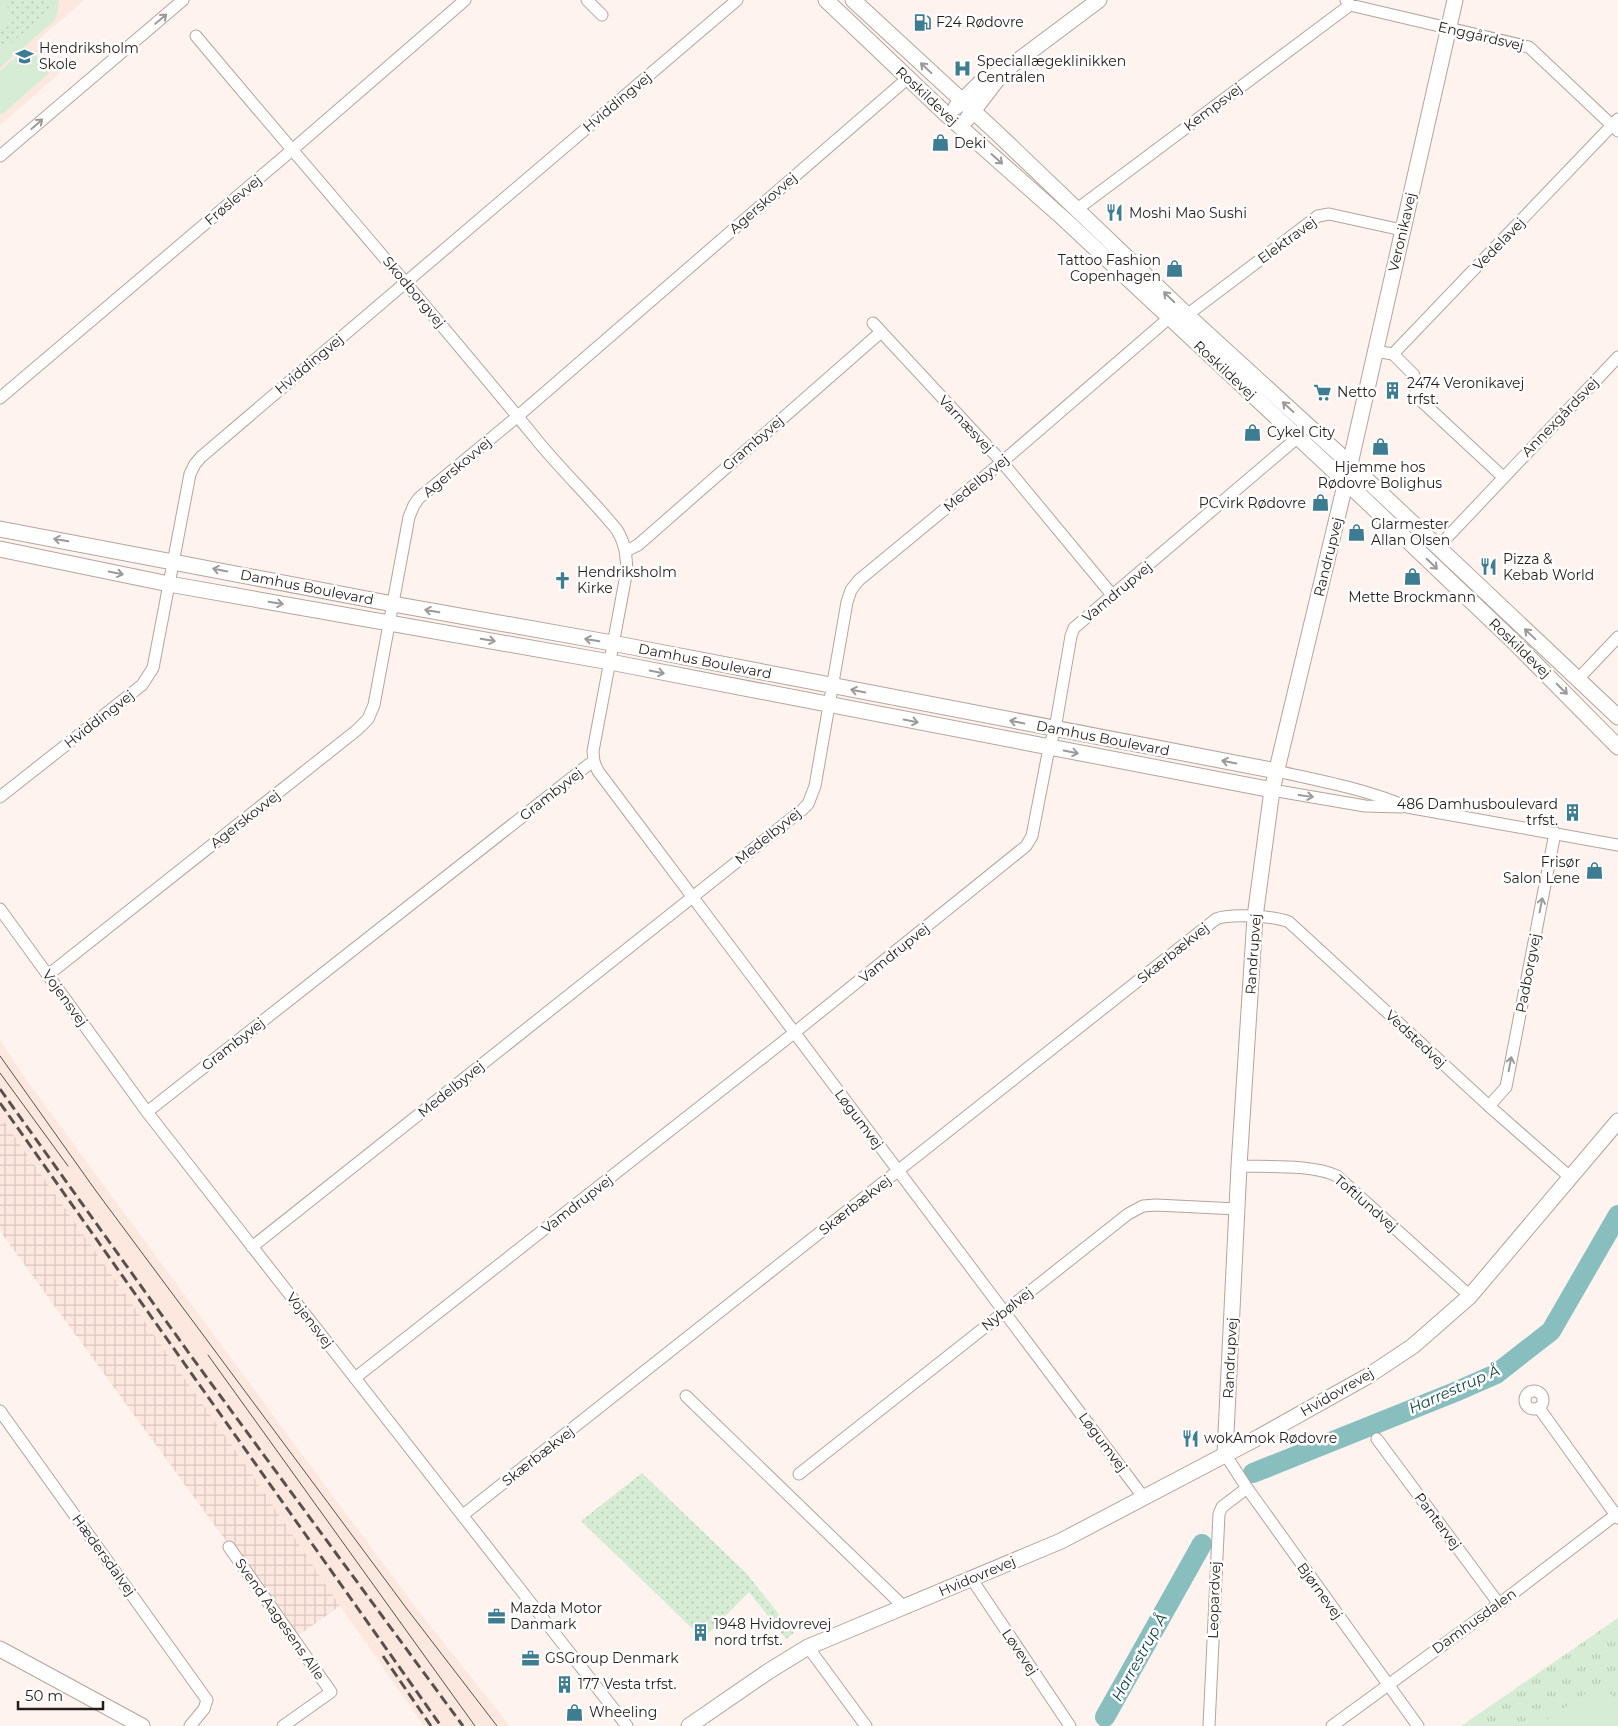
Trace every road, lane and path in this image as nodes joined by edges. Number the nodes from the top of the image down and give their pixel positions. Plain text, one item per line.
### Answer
1 (183, 0) edge
2 (465, 0) edge
3 (587, 0) edge
4 (737, 0) edge
5 (826, 0) edge
6 (853, 0) edge
7 (1099, 0) edge
8 (1455, 0) edge
9 (1348, 2) edge
10 (602, 15) dead end
11 (1449, 29) junction
12 (196, 36) dead end
13 (908, 78) junction
14 (968, 106) junction
15 (948, 116) junction
16 (1616, 125) edge
17 (960, 127) junction
18 (292, 150) junction
19 (0, 156) edge
20 (1076, 210) junction
21 (1402, 230) junction
22 (406, 282) junction
23 (1187, 315) junction
24 (1169, 318) junction
25 (873, 323) dead end
26 (881, 332) junction
27 (1374, 351) junction
28 (1393, 354) junction
29 (1618, 357) edge
30 (0, 398) edge
31 (518, 416) junction
32 (1297, 438) junction
33 (1002, 462) junction
34 (1350, 464) junction
35 (1503, 477) junction
36 (1346, 482) junction
37 (0, 529) edge
38 (1438, 547) junction
39 (0, 549) edge
40 (626, 551) junction
41 (174, 561) junction
42 (169, 584) junction
43 (1113, 596) junction
44 (394, 604) junction
45 (389, 622) junction
46 (1618, 637) edge
47 (612, 643) junction
48 (610, 662) junction
49 (1578, 679) junction
50 (833, 686) junction
51 (829, 705) junction
52 (1618, 717) edge
53 (1055, 729) junction
54 (1618, 747) edge
55 (1049, 748) junction
56 (594, 762) junction
57 (1276, 771) junction
58 (1272, 790) junction
59 (0, 797) edge
60 (1406, 807) junction
61 (1555, 834) junction
62 (1618, 845) edge
63 (692, 897) junction
64 (0, 909) edge
65 (1254, 917) junction
66 (48, 975) junction
67 (794, 1033) junction
68 (1489, 1106) junction
69 (147, 1112) junction
70 (1618, 1121) edge
71 (1239, 1166) junction
72 (898, 1171) junction
73 (1571, 1178) junction
74 (1236, 1209) junction
75 (252, 1247) junction
76 (1470, 1296) junction
77 (1005, 1311) junction
78 (355, 1378) junction
79 (686, 1396) dead end
80 (1540, 1408) dead end
81 (0, 1411) edge
82 (1377, 1439) dead end
83 (1225, 1454) junction
84 (799, 1474) dead end
85 (1247, 1488) junction
86 (1144, 1498) junction
87 (463, 1515) junction
88 (1617, 1515) edge
89 (229, 1547) dead end
90 (971, 1578) junction
91 (1499, 1604) junction
92 (904, 1607) junction
93 (808, 1647) junction
94 (2, 1654) edge
95 (1388, 1684) junction
96 (142, 1726) edge
97 (190, 1726) edge
98 (283, 1726) edge
99 (627, 1726) edge
100 (689, 1726) edge
101 (866, 1726) edge
102 (1071, 1726) edge
103 (1209, 1726) edge
104 (1332, 1726) edge
105 (1418, 1726) edge

19 -> 1 street
2 - 18 street, Frøslevvej
3 - 10 street
4 - 22 street, Hviddingvej
5 - 13 street, Roskildevej
14 -> 6 street, Roskildevej
7 - 14 street
8 - 11 street, Veronikavej
9 - 11 street, Enggårdsvej
9 - 20 street, Kempsvej
11 - 16 street, Enggårdsvej
11 - 21 street, Veronikavej
12 - 18 street, Skodborgvej
13 - 15 street, Roskildevej
13 - 31 street, Agerskovvej
14 - 15 street
14 - 17 street
14 - 20 street, Roskildevej
15 - 17 street, Roskildevej
16 - 28 street, Vedelavej
17 -> 24 street, Roskildevej
18 - 22 street, Skodborgvej
18 - 30 street, Frøslevvej
23 -> 20 street, Roskildevej
21 - 23 street, Elektravej
21 - 27 street, Veronikavej
22 - 31 street, Skodborgvej
22 - 41 street, Hviddingvej
34 -> 23 street, Roskildevej
24 - 32 street, Roskildevej
24 - 33 street, Medelbyvej
25 - 26 street, Varnæsvej
26 - 33 street, Varnæsvej
26 - 40 street, Grambyvej
27 - 28 street
27 - 34 street, Veronikavej
28 - 35 street
29 - 35 street, Annexgårdsvej
31 - 40 street, Skodborgvej
31 - 44 street, Agerskovvej
32 - 36 street, Roskildevej
32 - 43 street, Vamdrupvej
33 - 43 street, Varnæsvej
33 - 50 street, Medelbyvej
34 - 36 street, Randrupvej
34 - 38 street, Roskildevej
35 - 38 street, Annexgårdsvej
36 -> 54 street, Roskildevej
36 - 57 street, Randrupvej
41 -> 37 street, Damhus Boulevard
49 -> 38 street, Roskildevej
39 -> 42 street, Damhus Boulevard
40 - 47 street, Grambyvej
41 - 42 street, Hviddingvej
44 -> 41 street, Damhus Boulevard
42 -> 45 street, Damhus Boulevard
42 - 59 street, Hviddingvej
43 - 53 street, Vamdrupvej
44 - 45 street, Agerskovvej
47 -> 44 street, Damhus Boulevard
45 -> 48 street, Damhus Boulevard
45 - 66 street, Agerskovvej
46 - 49 street
47 - 48 street, Grambyvej
47 - 50 street, Damhus Boulevard
48 -> 51 street, Damhus Boulevard
48 - 56 street, Grambyvej
49 - 52 street, Roskildevej
50 - 51 street, Medelbyvej
53 -> 50 street, Damhus Boulevard
51 -> 55 street, Damhus Boulevard
51 - 63 street, Medelbyvej
53 - 55 street, Vamdrupvej
57 -> 53 street, Damhus Boulevard
55 -> 58 street, Damhus Boulevard
55 - 67 street, Vamdrupvej
56 - 63 street, Løgumvej
56 - 69 street, Grambyvej
57 - 58 street, Randrupvej
57 - 60 street, Damhus Boulevard
58 -> 60 street, Damhus Boulevard
58 - 65 street, Randrupvej
60 - 61 street, Damhus Boulevard
61 - 62 street, Damhus Boulevard
68 -> 61 street, Padborgvej
63 - 67 street, Løgumvej
63 - 75 street, Medelbyvej
64 - 66 street, Vojensvej
65 - 68 street, Vedstedvej
65 - 71 street, Randrupvej
65 - 72 street, Skærbækvej
66 - 69 street, Vojensvej
67 - 72 street, Løgumvej
67 - 78 street, Vamdrupvej
68 - 73 street, Vedstedvej
69 - 75 street, Vojensvej
70 - 73 street, Hvidovrevej
71 - 74 street, Randrupvej
71 - 76 street, Toftlundvej
72 - 77 street, Løgumvej
72 - 87 street, Skærbækvej
73 - 76 street, Hvidovrevej
74 - 77 street, Nybølvej
74 - 83 street, Randrupvej
75 - 78 street, Vojensvej
76 - 83 street, Hvidovrevej
77 - 84 street, Nybølvej
77 - 86 street, Løgumvej
78 - 87 street, Vojensvej
79 - 92 street
80 - 88 street, Damhusdalen
81 - 97 street, Hædersdalvej
82 - 91 street, Pantervej
83 - 85 street, Bjørnevej
83 - 86 street, Hvidovrevej
85 - 95 street, Bjørnevej
85 - 103 street, Leopardvej
86 - 90 street, Hvidovrevej
87 - 99 street, Vojensvej
88 - 91 street, Damhusdalen
89 - 98 street, Svend Aagesens Alle
90 - 92 street, Hvidovrevej
90 - 102 street, Løvevej
91 - 95 street, Damhusdalen
92 - 93 street, Hvidovrevej
93 - 100 street, Hvidovrevej
93 - 101 street
94 - 96 street
95 - 104 street, Damhusdalen
95 - 105 street, Bjørnevej

